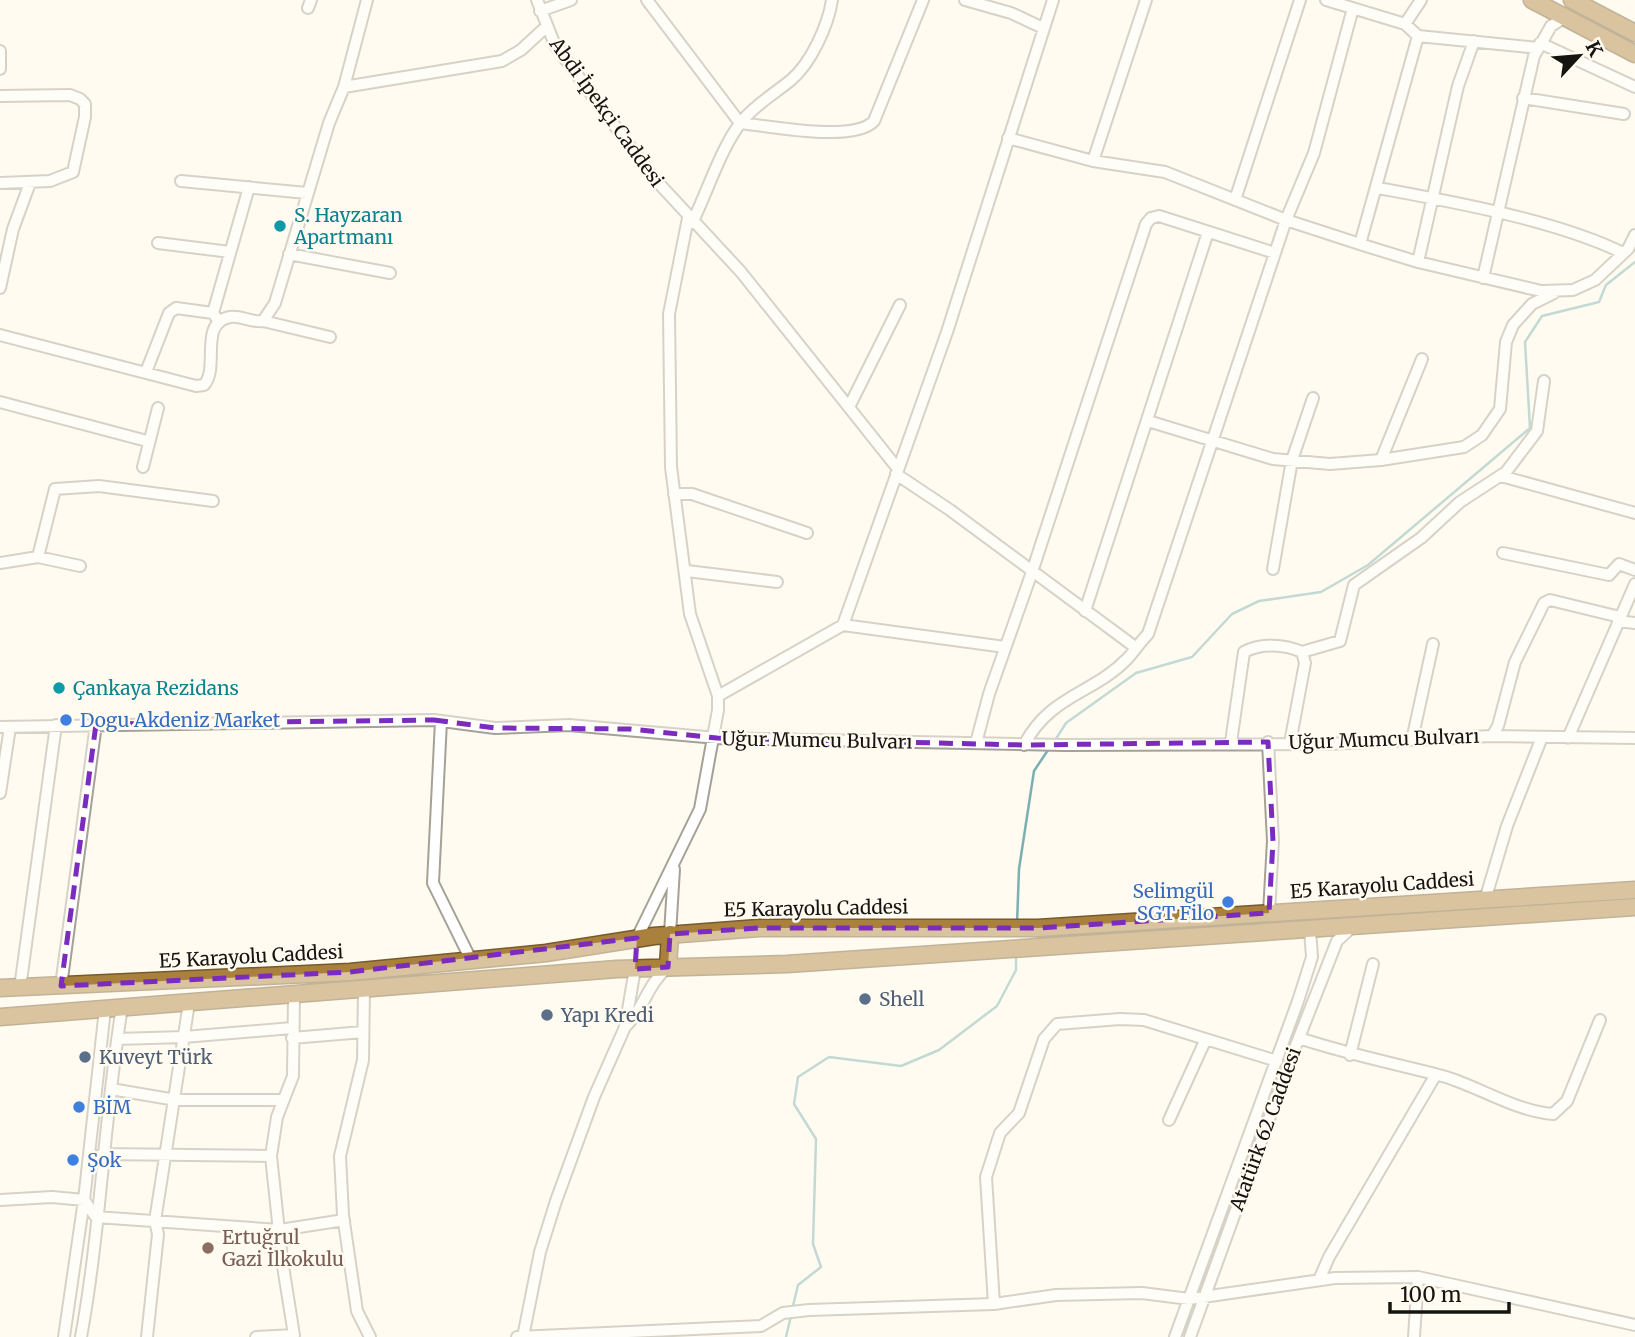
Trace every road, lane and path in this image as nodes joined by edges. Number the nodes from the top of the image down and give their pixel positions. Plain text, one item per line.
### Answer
1 (367, 0) edge
2 (571, 0) edge
3 (647, 0) edge
4 (832, 0) edge
5 (923, 0) edge
6 (965, 0) edge
7 (1053, 0) edge
8 (1146, 0) edge
9 (1300, 0) edge
10 (1326, 0) edge
11 (1422, 0) edge
12 (1532, 0) edge
13 (1573, 0) edge
14 (538, 6) edge
15 (1353, 8) junction
16 (1565, 17) junction
17 (1405, 24) junction
18 (546, 27) junction
19 (1043, 28) junction
20 (1635, 33) edge
21 (1418, 36) junction
22 (1474, 41) junction
23 (1539, 46) junction
24 (0, 51) edge
25 (1634, 56) edge
26 (0, 69) edge
27 (344, 87) junction
28 (1635, 87) edge
29 (0, 96) edge
30 (1523, 98) junction
31 (1624, 114) dead end
32 (740, 123) junction
33 (1008, 138) junction
34 (1093, 161) junction
35 (181, 181) dead end
36 (0, 183) edge
37 (30, 183) junction
38 (249, 187) junction
39 (1378, 188) junction
40 (307, 193) junction
41 (1432, 198) junction
42 (1235, 200) junction
43 (1497, 214) junction
44 (690, 220) junction
45 (1286, 220) junction
46 (1208, 232) junction
47 (1635, 235) edge
48 (158, 243) dead end
49 (1360, 244) junction
50 (230, 252) junction
51 (1275, 253) junction
52 (1623, 253) junction
53 (289, 254) junction
54 (1418, 262) junction
55 (390, 273) dead end
56 (1483, 278) junction
57 (0, 288) edge
58 (1555, 292) junction
59 (900, 305) dead end
60 (216, 317) junction
61 (263, 321) junction
62 (0, 335) edge
63 (330, 337) dead end
64 (1422, 359) dead end
65 (146, 372) junction
66 (1544, 381) dead end
67 (1313, 398) dead end
68 (0, 402) edge
69 (849, 407) junction
70 (158, 408) dead end
71 (1148, 421) junction
72 (147, 441) junction
73 (1212, 442) junction
74 (1292, 460) junction
75 (1381, 460) junction
76 (143, 467) dead end
77 (897, 472) junction
78 (1501, 476) junction
79 (674, 494) junction
80 (213, 501) dead end
81 (1635, 513) edge
82 (807, 533) dead end
83 (1503, 553) dead end
84 (38, 557) junction
85 (0, 563) edge
86 (80, 566) dead end
87 (1273, 569) dead end
88 (1635, 570) edge
89 (687, 571) junction
90 (1032, 572) junction
91 (777, 582) dead end
92 (1635, 585) edge
93 (1085, 611) junction
94 (1619, 619) junction
95 (1635, 623) edge
96 (842, 625) junction
97 (1433, 644) dead end
98 (1005, 647) junction
99 (1135, 647) junction
100 (1302, 652) junction
101 (718, 696) junction
102 (441, 721) junction
103 (96, 724) junction
104 (56, 725) junction
105 (5, 727) edge
106 (1492, 736) junction
107 (1542, 737) junction
108 (713, 738) junction
109 (1568, 738) junction
110 (1635, 738) edge
111 (1412, 740) junction
112 (1231, 742) junction
113 (1268, 742) junction
114 (976, 743) junction
115 (1290, 743) junction
116 (1024, 744) junction
117 (0, 793) edge
118 (681, 847) junction
119 (1635, 891) edge
120 (1485, 900) junction
121 (1635, 907) edge
122 (1269, 913) junction
123 (1352, 927) junction
124 (1310, 930) junction
125 (670, 934) junction
126 (638, 938) junction
127 (471, 960) junction
128 (1373, 964) dead end
129 (668, 967) junction
130 (635, 969) junction
131 (61, 986) junction
132 (0, 988) edge
133 (20, 988) junction
134 (364, 990) junction
135 (294, 996) junction
136 (189, 1003) junction
137 (122, 1007) junction
138 (105, 1009) junction
139 (0, 1017) edge
140 (1600, 1020) dead end
141 (625, 1027) junction
142 (363, 1032) junction
143 (292, 1033) junction
144 (184, 1037) junction
145 (1299, 1038) junction
146 (117, 1039) junction
147 (1205, 1041) junction
148 (1350, 1055) junction
149 (1277, 1061) junction
150 (1435, 1076) junction
151 (111, 1089) junction
152 (176, 1100) junction
153 (283, 1100) junction
154 (1169, 1120) dead end
155 (103, 1154) junction
156 (271, 1156) junction
157 (167, 1157) junction
158 (0, 1200) edge
159 (84, 1200) junction
160 (96, 1217) junction
161 (344, 1220) junction
162 (155, 1221) junction
163 (280, 1230) junction
164 (1418, 1277) junction
165 (1319, 1280) junction
166 (1205, 1295) junction
167 (1189, 1299) junction
168 (994, 1304) junction
169 (1635, 1325) edge
170 (761, 1331) edge
171 (64, 1337) edge
172 (81, 1337) edge
173 (147, 1337) edge
174 (263, 1337) edge
175 (370, 1337) edge
176 (380, 1337) edge
177 (521, 1337) edge
178 (1175, 1337) edge
179 (1190, 1337) edge
180 (1414, 1337) edge

1 - 27 street
2 - 14 street
3 - 32 street
4 - 32 street
5 - 32 street
6 - 19 street
7 - 19 street
8 - 34 street
9 - 42 street
10 - 15 street
11 - 17 street
12 - 16 highway
13 - 20 highway
14 - 18 street, Abdi İpekçi Caddesi
15 - 17 street
15 - 45 street
16 - 23 street
16 - 25 highway
17 - 21 street
18 - 27 street
18 - 44 street, Abdi İpekçi Caddesi
19 - 33 street
21 - 22 street
21 - 39 street
22 - 23 street
22 - 41 street
23 - 28 street
23 - 30 street
24 - 26 street
27 - 40 street
29 - 37 street
30 - 31 street
30 - 43 street
32 - 44 street
33 - 34 street
33 - 77 street
34 - 42 street
35 - 38 street
36 - 37 street
37 - 57 street
38 - 40 street
38 - 50 street
39 - 41 street
39 - 49 street
40 - 53 street
41 - 43 street
41 - 54 street
42 - 45 street
43 - 52 street
43 - 56 street
44 - 69 street, Abdi İpekçi Caddesi
44 - 79 street
45 - 49 street
45 - 51 street
46 - 51 street
46 - 71 street
46 - 90 street
47 - 52 street
48 - 50 street
49 - 54 street
50 - 60 street
51 - 73 street
52 - 58 street
53 - 55 street
53 - 61 street
54 - 56 street
56 - 58 street
58 - 75 street
59 - 69 street
60 - 61 street
60 - 65 street
60 - 65 street
61 - 63 street
62 - 65 street
64 - 75 street
66 - 78 street
67 - 74 street
68 - 72 street
69 - 77 street, Abdi İpekçi Caddesi
70 - 72 street
71 - 73 street
71 - 93 street
72 - 76 street
73 - 74 street
73 - 99 street
74 - 75 street
74 - 87 street
77 - 90 street, Abdi İpekçi Caddesi
77 - 96 street
78 - 81 street
78 - 100 street
79 - 82 street
79 - 89 street
80 - 84 street
83 - 88 street
84 - 85 street
84 - 86 street
89 - 91 street
89 - 101 street
90 - 93 street, Abdi İpekçi Caddesi
90 - 98 street
92 - 94 street
93 - 99 street, Abdi İpekçi Caddesi
94 - 95 street
94 - 106 street
94 - 109 street
96 - 98 street
96 - 101 street
97 - 111 street
98 - 114 street
99 - 116 street
100 - 112 street
100 - 115 street
101 - 108 street
102 - 103 street, Uğur Mumcu Bulvarı
102 - 108 street, Uğur Mumcu Bulvarı
102 - 127 street
103 - 104 street, Uğur Mumcu Bulvarı
103 - 131 street
104 - 105 street, Uğur Mumcu Bulvarı
104 - 133 street
105 - 117 street
106 - 107 street, Uğur Mumcu Bulvarı
106 - 111 street, Uğur Mumcu Bulvarı
107 - 109 street, Uğur Mumcu Bulvarı
107 - 120 street
108 - 114 street, Uğur Mumcu Bulvarı
108 - 118 street
109 - 110 street, Uğur Mumcu Bulvarı
111 - 115 street, Uğur Mumcu Bulvarı
112 - 113 street, Uğur Mumcu Bulvarı
112 - 116 street, Uğur Mumcu Bulvarı
113 - 115 street, Uğur Mumcu Bulvarı
113 - 122 street
114 - 116 street, Uğur Mumcu Bulvarı
118 - 125 street
118 - 126 street
119 - 120 highway, E5 Karayolu Caddesi
120 - 122 highway, E5 Karayolu Caddesi
121 - 123 highway, E5 Karayolu Caddesi
122 - 125 highway, E5 Karayolu Caddesi
123 - 124 highway, E5 Karayolu Caddesi
123 - 145 street, Atatürk 62 Caddesi
124 - 129 highway, E5 Karayolu Caddesi
124 - 149 street, Atatürk 62 Caddesi
125 - 126 highway, E5 Karayolu Caddesi
125 - 129 highway
126 - 127 highway, E5 Karayolu Caddesi
126 - 130 highway
127 - 131 highway, E5 Karayolu Caddesi
128 - 148 street
129 - 130 highway, E5 Karayolu Caddesi
129 - 141 street
130 - 134 highway, E5 Karayolu Caddesi
130 - 141 street
131 - 133 highway, E5 Karayolu Caddesi
132 - 133 highway, E5 Karayolu Caddesi
134 - 135 highway, E5 Karayolu Caddesi
134 - 142 street
135 - 136 highway, E5 Karayolu Caddesi
135 - 143 street
136 - 137 highway, E5 Karayolu Caddesi
136 - 144 street
137 - 138 highway, E5 Karayolu Caddesi
137 - 146 street
138 - 139 highway, E5 Karayolu Caddesi
138 - 159 street
140 - 150 street
141 - 177 street
142 - 143 street
142 - 161 street
143 - 144 street
143 - 153 street
144 - 146 street
144 - 152 street
145 - 148 street
145 - 166 street, Atatürk 62 Caddesi
146 - 151 street
147 - 149 street
147 - 154 street
147 - 168 street
148 - 150 street
149 - 167 street, Atatürk 62 Caddesi
150 - 165 street
151 - 152 street
151 - 155 street
152 - 153 street
152 - 157 street
153 - 156 street
155 - 157 street
155 - 160 street
156 - 157 street
156 - 163 street
157 - 162 street
158 - 159 street
159 - 160 street
159 - 171 street
160 - 162 street
160 - 172 street
161 - 163 street
161 - 175 street
162 - 163 street
162 - 173 street
163 - 174 street
164 - 165 street
164 - 169 street
164 - 180 street
165 - 166 street
166 - 167 street
166 - 179 street, Atatürk 62 Caddesi
167 - 168 street
167 - 178 street, Atatürk 62 Caddesi
168 - 170 street
170 - 177 street
175 - 176 street

